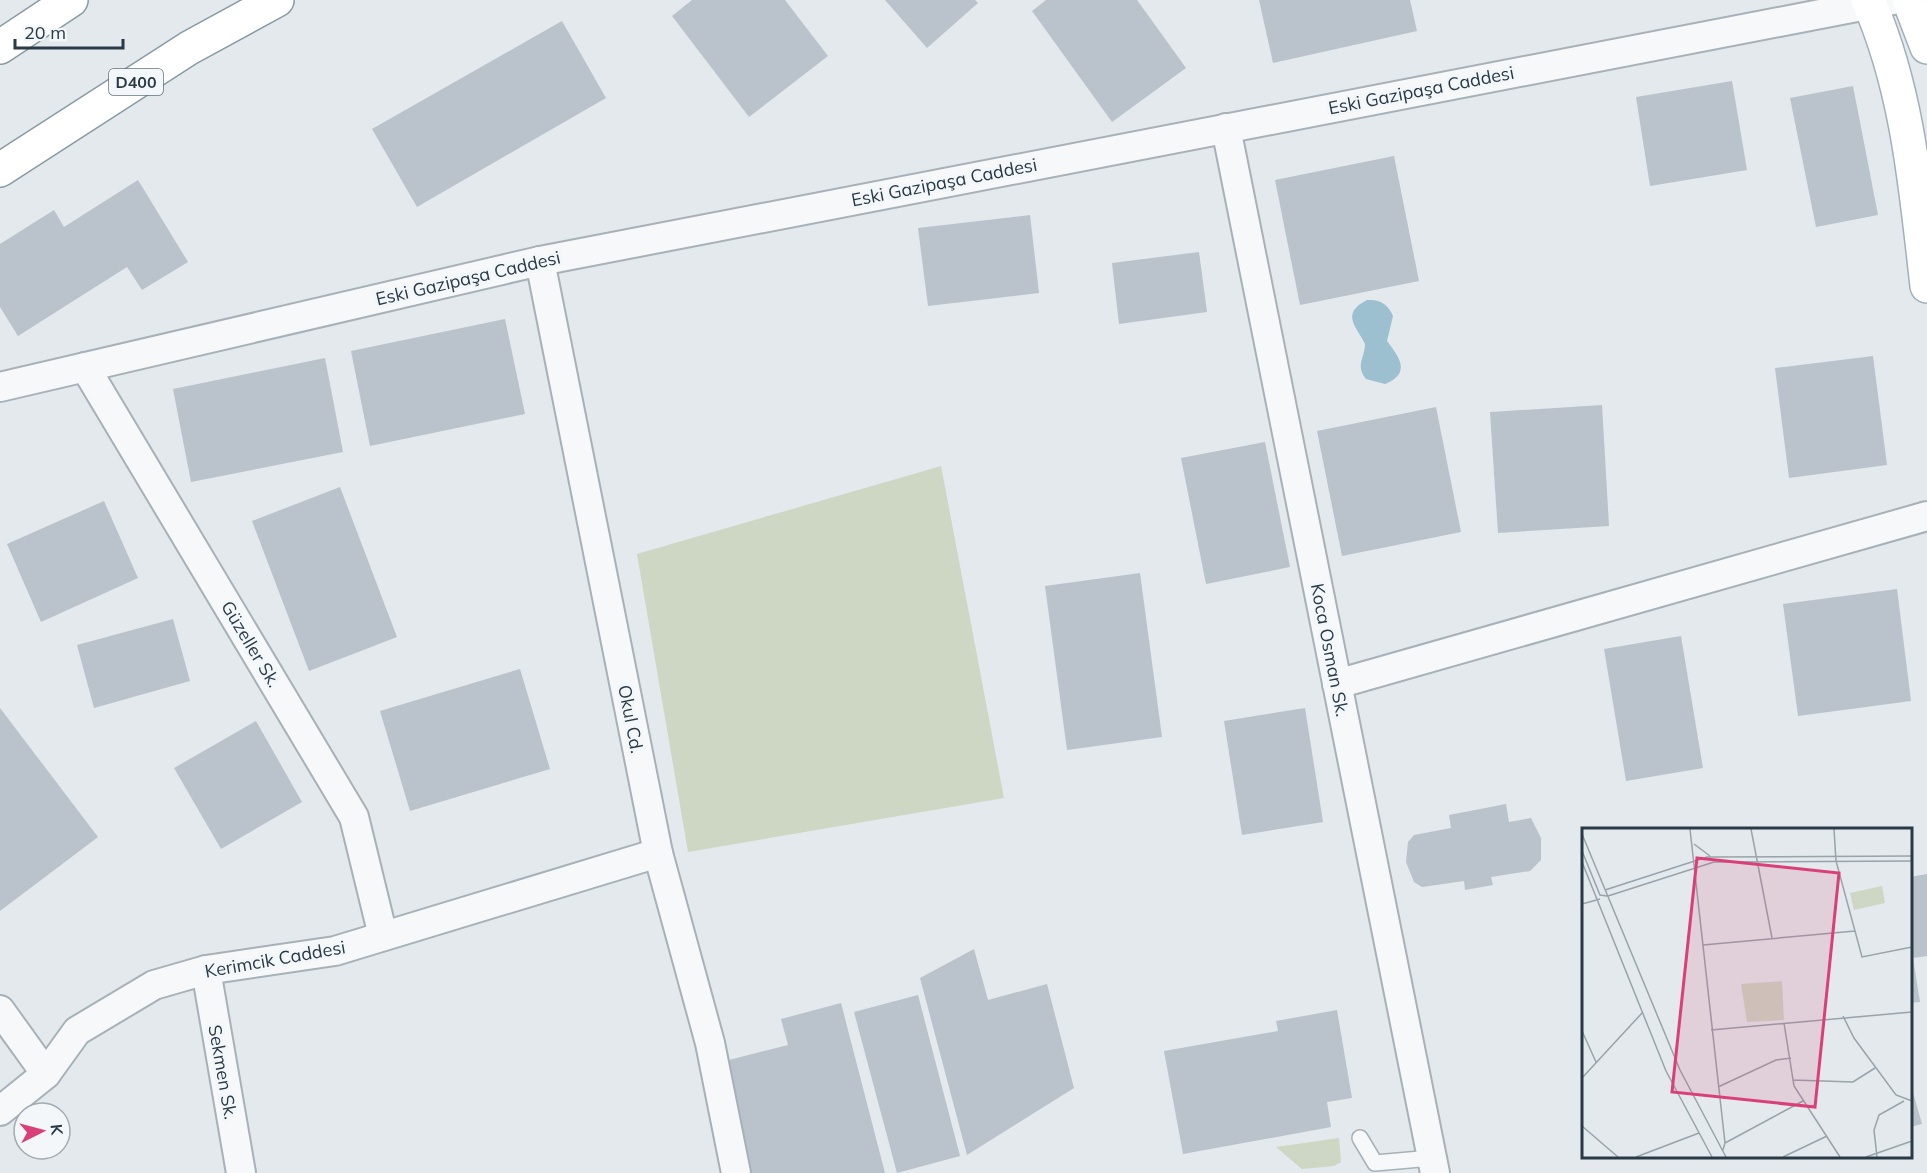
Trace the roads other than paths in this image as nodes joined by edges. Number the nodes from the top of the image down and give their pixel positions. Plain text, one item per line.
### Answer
1 (71, 0) edge
2 (277, 0) edge
3 (1909, 0) edge
4 (1877, 1) edge
5 (0, 47) edge
6 (1927, 47) edge
7 (1226, 128) junction
8 (0, 170) edge
9 (540, 261) junction
10 (1927, 286) edge
11 (85, 367) junction
12 (0, 387) edge
13 (1927, 516) edge
14 (1337, 684) junction
15 (658, 854) junction
16 (383, 936) junction
17 (206, 970) junction
18 (0, 1010) edge
19 (46, 1074) junction
20 (0, 1111) edge
21 (1360, 1138) dead end
22 (1433, 1166) edge
23 (241, 1173) edge
24 (736, 1173) edge

1 - 5 main road
2 - 8 main road, D400
3 - 6 main road
4 - 7 street, Eski Gazipaşa Caddesi
4 - 10 main road
7 - 9 street, Eski Gazipaşa Caddesi
7 - 14 street, Koca Osman Sk.
9 - 11 street, Eski Gazipaşa Caddesi
9 - 15 street, Okul Cd.
11 - 12 street, Eski Gazipaşa Caddesi
11 - 16 street, Güzeller Sk.
13 - 14 street
14 - 22 street, Koca Osman Sk.
15 - 16 street, Kerimcik Caddesi
15 - 24 street, Okul Cd.
16 - 17 street, Kerimcik Caddesi
17 - 19 street, Kerimcik Caddesi
17 - 23 street, Sekmen Sk.
18 - 19 street
19 - 20 street, Kerimcik Caddesi
21 - 22 lane

